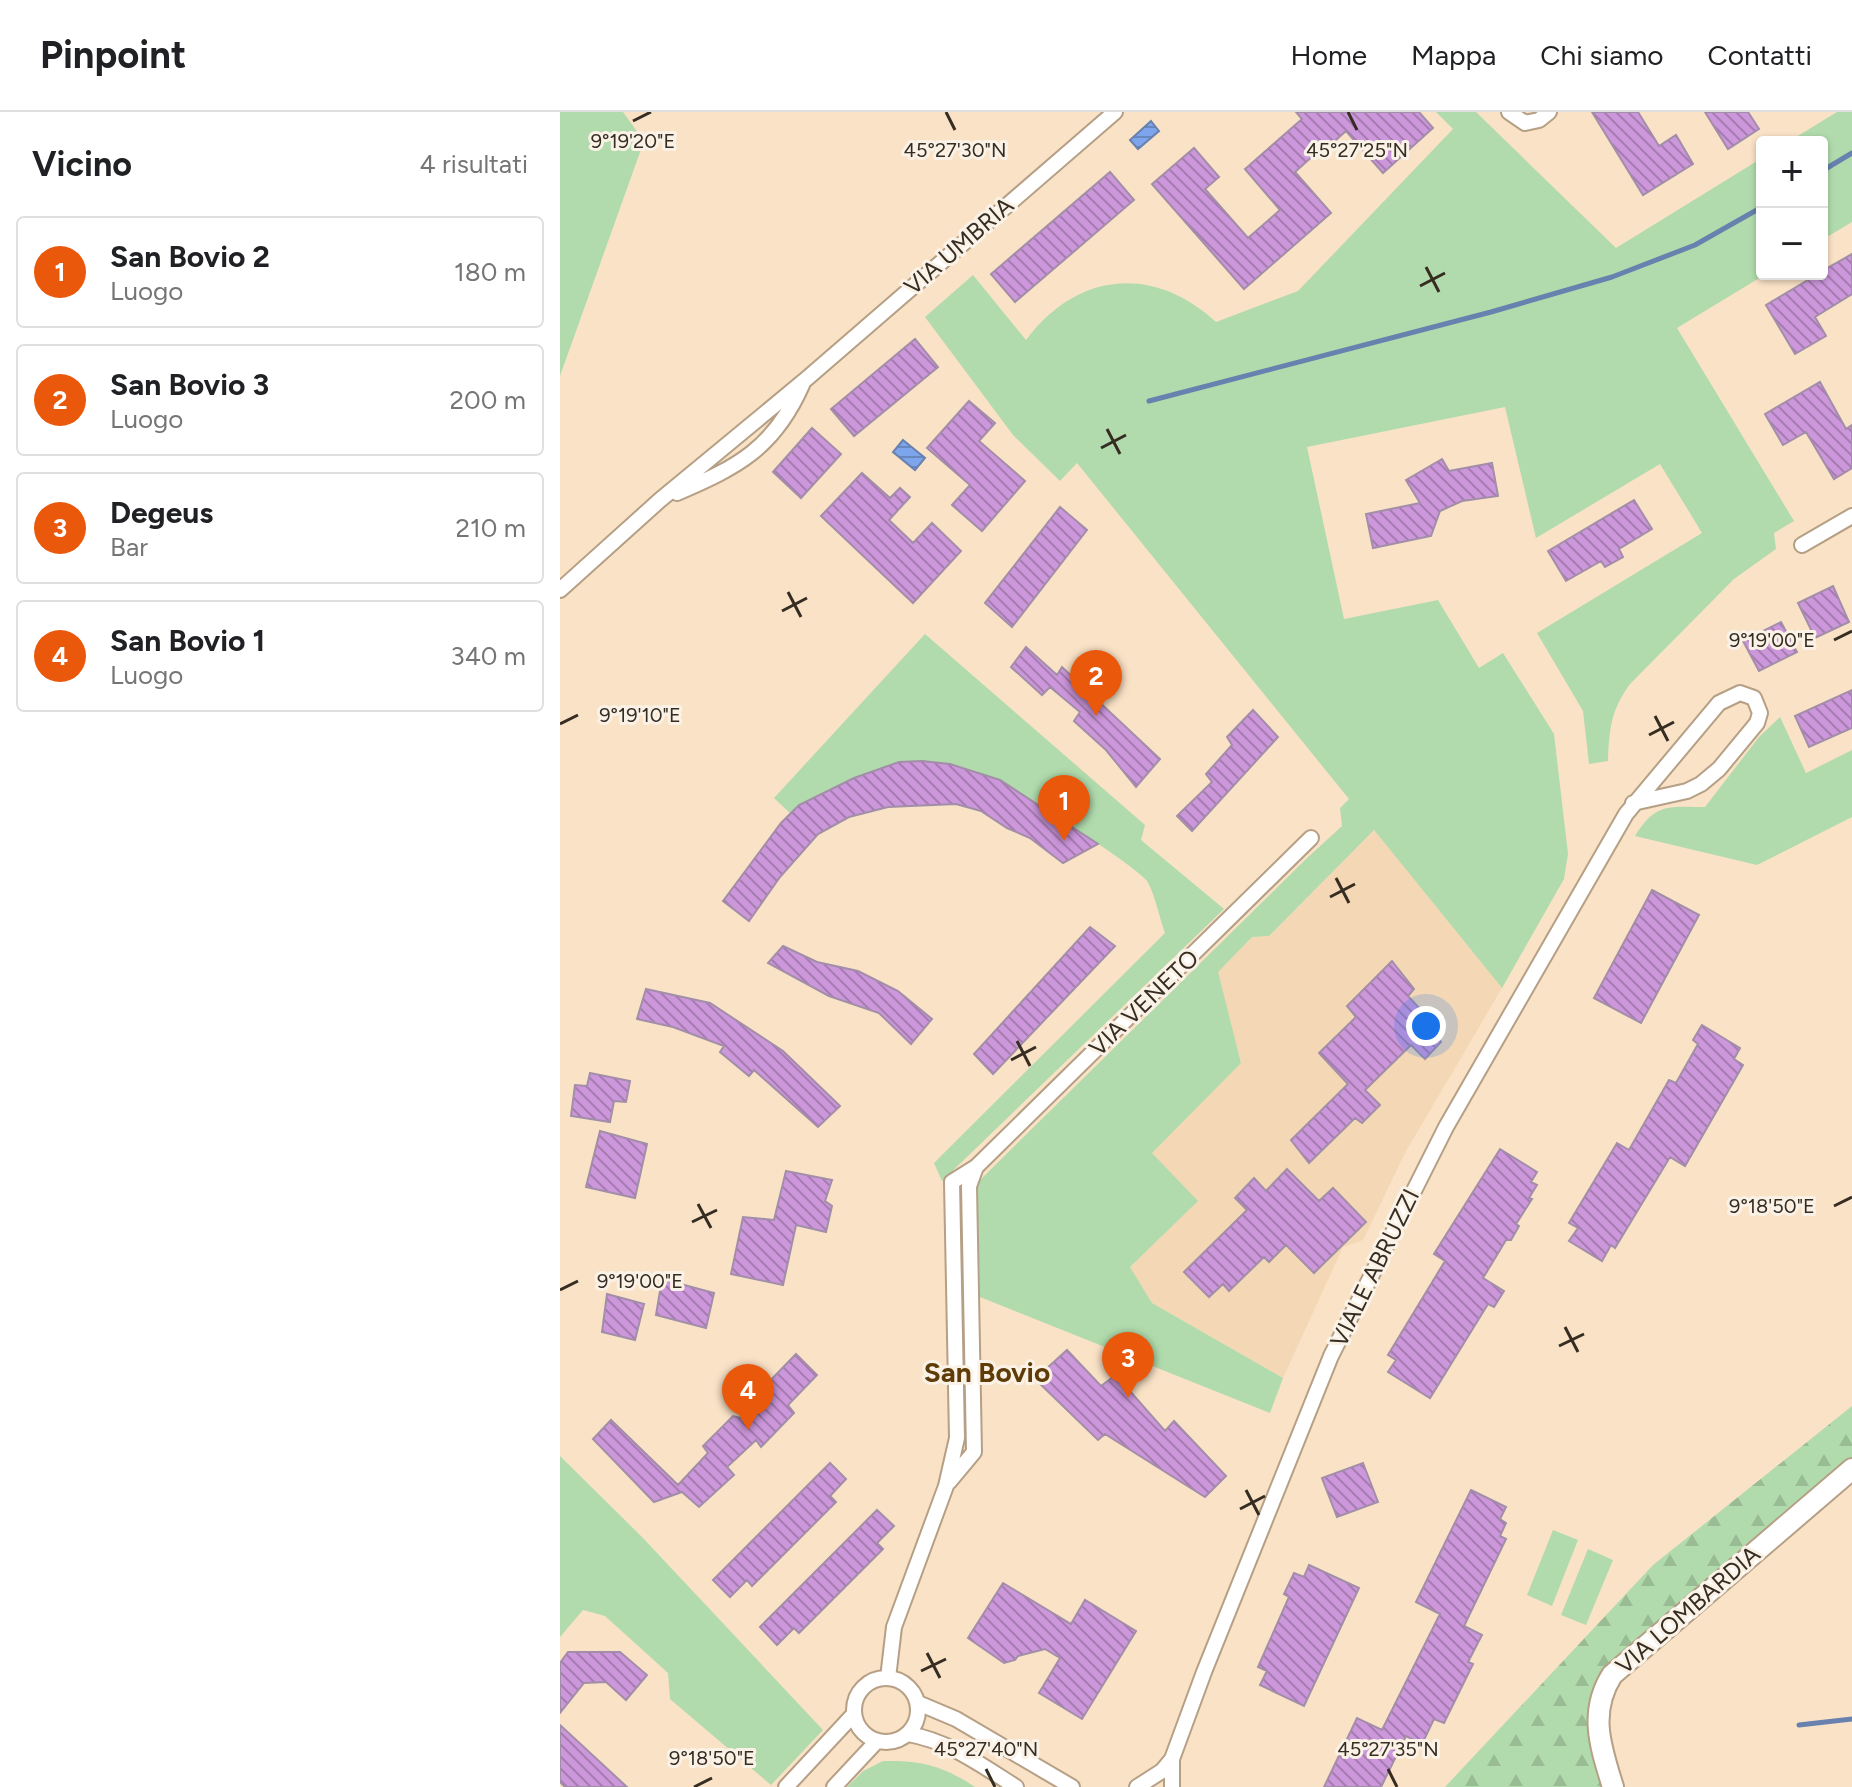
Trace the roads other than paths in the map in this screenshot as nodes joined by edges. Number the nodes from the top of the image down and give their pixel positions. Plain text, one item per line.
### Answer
1 (1115, 112) edge
2 (1509, 112) edge
3 (1549, 112) edge
4 (804, 381) junction
5 (660, 500) junction
6 (1852, 516) edge
7 (1802, 545) dead end
8 (560, 590) edge
9 (1633, 803) junction
10 (1311, 838) dead end
11 (1852, 1469) edge
12 (888, 1678) junction
13 (918, 1703) junction
14 (854, 1714) junction
15 (908, 1734) junction
16 (877, 1741) junction
17 (1172, 1759) junction
18 (786, 1787) edge
19 (834, 1787) edge
20 (1016, 1787) edge
21 (1072, 1787) edge
22 (1137, 1787) edge
23 (1172, 1787) edge
24 (1613, 1787) edge

1 - 4 street, VIA UMBRIA
2 - 3 street
4 - 5 street, VIA UMBRIA
4 - 5 street, VIA UMBRIA
5 - 8 street, VIA UMBRIA
6 - 7 street
9 - 9 street, VIALE ABRUZZI
9 - 17 street, VIALE ABRUZZI
10 - 12 street, VIA VENETO
11 - 24 street, VIA LOMBARDIA
12 - 13 street
12 - 14 street
13 - 15 street
13 - 21 street
14 - 16 street
14 - 18 street
15 - 16 street
15 - 20 street
16 - 19 street
17 - 22 street
17 - 23 street

